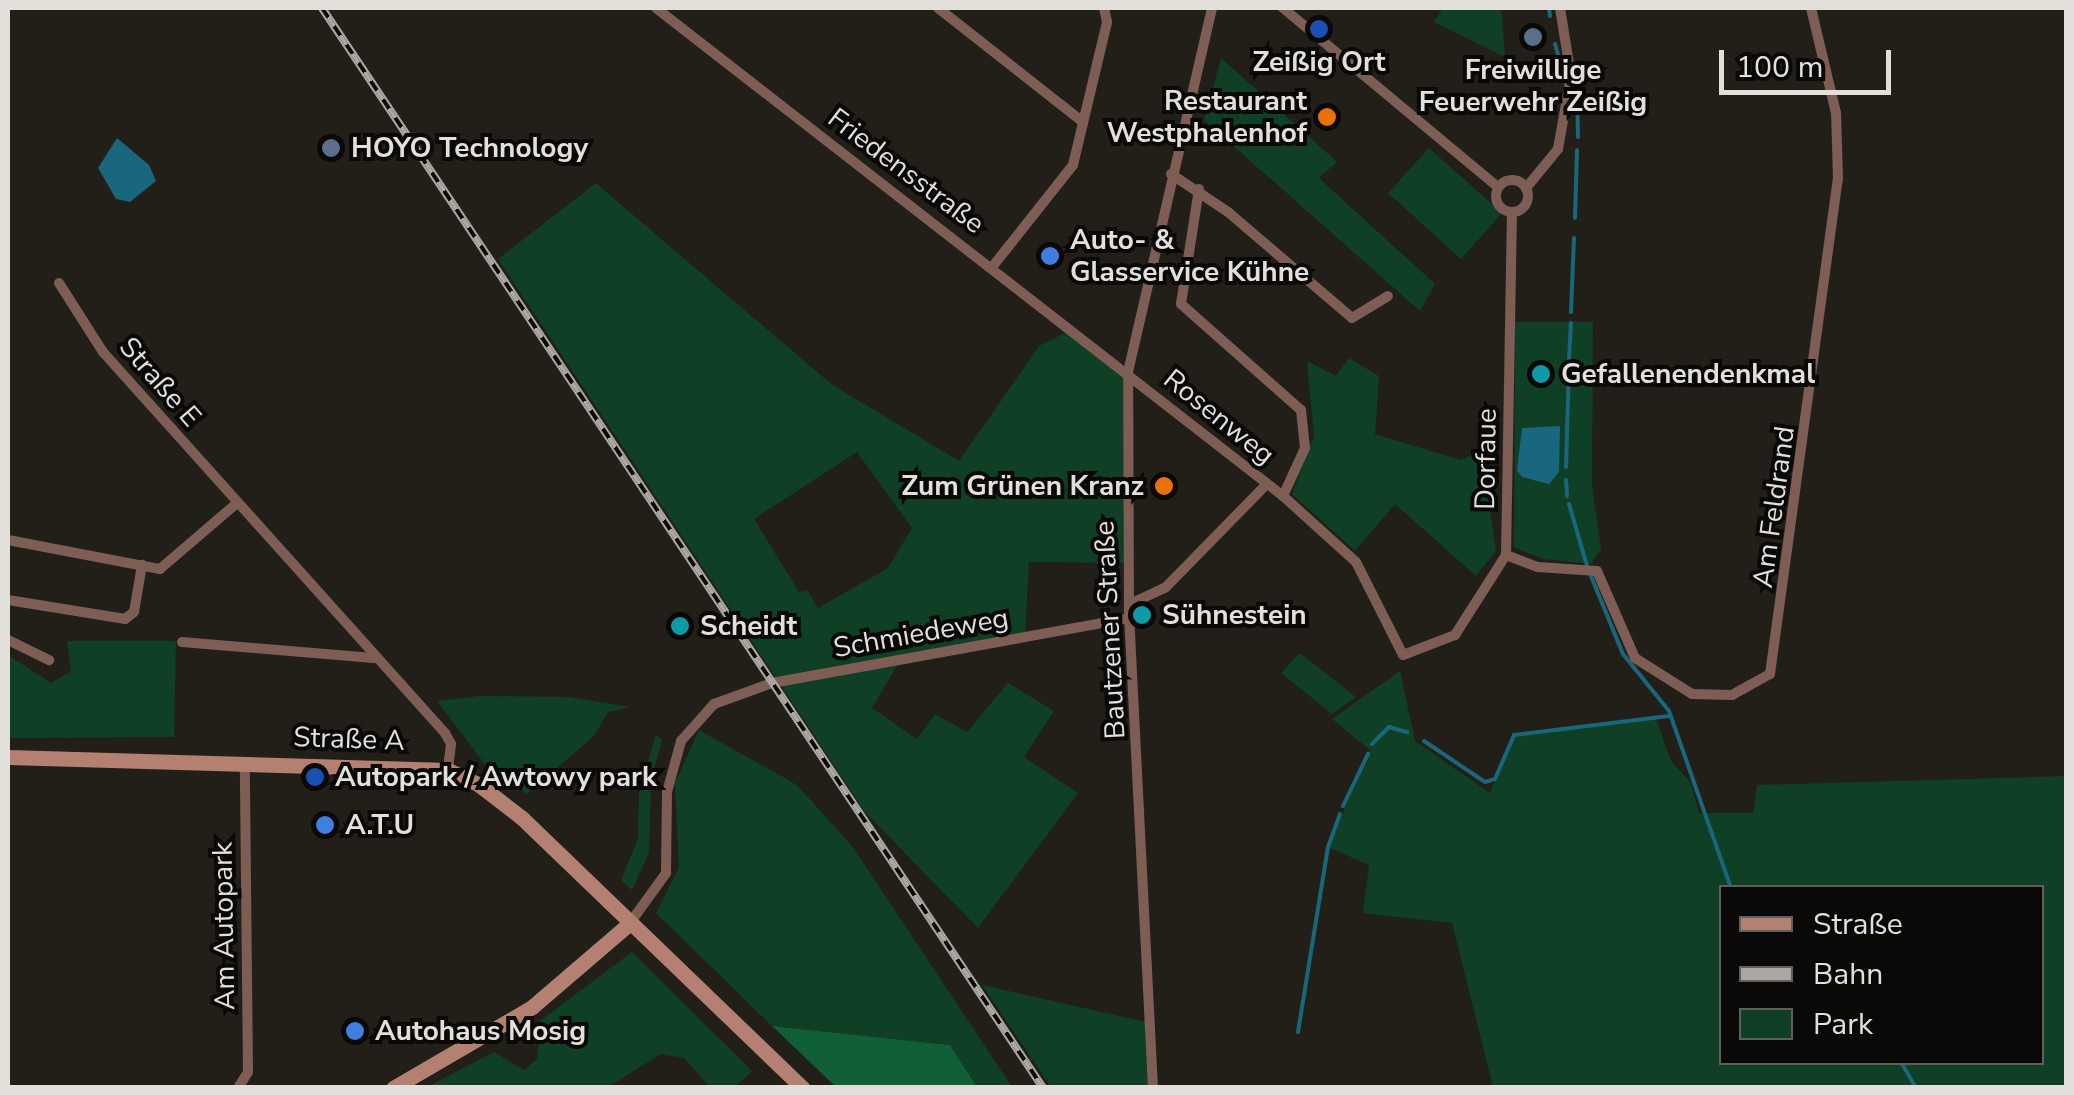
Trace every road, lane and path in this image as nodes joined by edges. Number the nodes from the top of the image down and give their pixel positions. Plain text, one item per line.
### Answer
1 (656, 8) edge
2 (938, 8) edge
3 (1104, 8) edge
4 (1212, 8) edge
5 (1283, 8) edge
6 (1560, 8) edge
7 (1812, 8) edge
8 (1083, 122) junction
9 (1171, 174) junction
10 (1498, 187) junction
11 (1526, 188) junction
12 (1199, 190) junction
13 (1512, 212) junction
14 (993, 266) junction
15 (58, 283) dead end
16 (1388, 296) dead end
17 (1128, 372) junction
18 (1267, 484) junction
19 (1283, 496) junction
20 (237, 503) junction
21 (8, 540) edge
22 (1506, 555) junction
23 (142, 566) junction
24 (8, 600) edge
25 (1130, 604) junction
26 (1129, 618) junction
27 (8, 640) edge
28 (182, 642) dead end
29 (374, 658) junction
30 (49, 660) dead end
31 (8, 757) edge
32 (246, 761) junction
33 (448, 770) junction
34 (630, 923) junction
35 (238, 1088) edge
36 (392, 1088) edge
37 (803, 1088) edge
38 (1153, 1088) edge

1 - 14 street, Friedensstraße
2 - 8 street
3 - 8 street
4 - 9 street, Bautzener Straße
5 - 10 street
6 - 11 street, Dorfaue
7 - 22 street, Am Feldrand
8 - 14 street
9 - 12 street
9 - 17 street, Bautzener Straße
10 - 11 street
10 - 13 street
11 - 13 street, Dorfaue
12 - 16 street
12 - 19 street, Rosenweg
13 - 22 street, Dorfaue
14 - 17 street, Friedensstraße
15 - 20 street, Straße E
17 - 18 street, Rosenweg
17 - 25 street, Bautzener Straße
18 - 19 street, Rosenweg
18 - 25 street
19 - 22 street, Rosenweg
20 - 23 street
20 - 29 street, Straße E
21 - 23 street
23 - 24 street
25 - 26 street, Bautzener Straße
26 - 34 street, Schmiedeweg
26 - 38 street, Bautzener Straße
27 - 30 street
28 - 29 street
29 - 33 street, Straße E
31 - 32 street, Straße A
32 - 33 street, Straße A
32 - 35 street, Am Autopark
33 - 34 street, Straße A
34 - 36 street
34 - 37 street, Straße A

